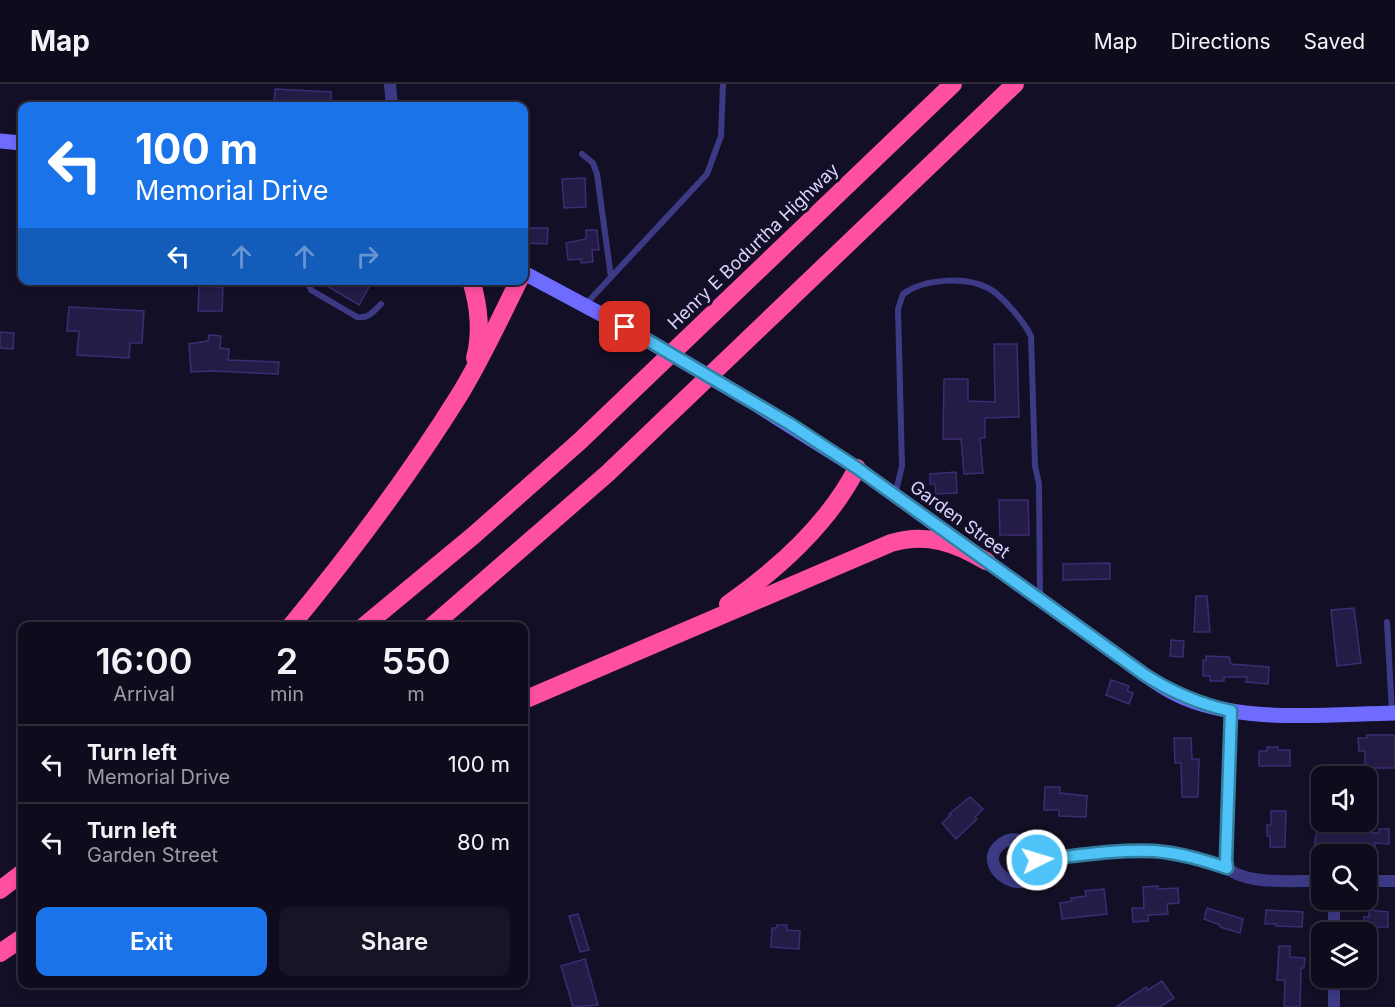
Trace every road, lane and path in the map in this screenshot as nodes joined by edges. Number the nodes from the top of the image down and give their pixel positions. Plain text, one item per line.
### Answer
1 (390, 84) edge
2 (723, 84) edge
3 (953, 84) edge
4 (1015, 84) edge
5 (392, 102) edge
6 (0, 141) edge
7 (18, 143) edge
8 (582, 154) dead end
9 (528, 275) edge
10 (611, 277) junction
11 (308, 285) edge
12 (472, 285) edge
13 (517, 285) edge
14 (381, 304) dead end
15 (585, 305) junction
16 (460, 393) junction
17 (857, 468) junction
18 (895, 496) junction
19 (986, 561) junction
20 (1040, 600) junction
21 (294, 622) edge
22 (369, 622) edge
23 (437, 622) edge
24 (1388, 622) dead end
25 (664, 640) junction
26 (528, 698) edge
27 (1231, 711) junction
28 (1394, 713) edge
29 (1037, 860) dead end
30 (1227, 868) junction
31 (18, 876) edge
32 (1311, 881) edge
33 (1377, 881) edge
34 (1395, 881) edge
35 (18, 889) edge
36 (0, 890) edge
37 (0, 902) edge
38 (18, 941) edge
39 (18, 951) edge
40 (0, 953) edge
41 (0, 961) edge
42 (1334, 988) edge
43 (1334, 1007) edge

1 - 5 street
2 - 10 lane
3 - 22 highway, Henry E Bodurtha Highway
4 - 23 highway
6 - 7 street
8 - 10 lane
9 - 15 street, Garden Street
10 - 15 lane
11 - 14 lane
12 - 16 highway
13 - 16 highway
15 - 17 street, Garden Street, bridge
16 - 21 highway
17 - 18 street, Garden Street
17 - 25 highway
18 - 19 street, Garden Street
18 - 20 lane
19 - 20 street, Garden Street
19 - 25 highway
20 - 27 street, Garden Street
24 - 28 lane
25 - 26 highway
27 - 28 street, Garden Street
27 - 30 street
29 - 30 street
30 - 32 street
31 - 36 highway
33 - 34 street
35 - 37 highway
38 - 40 highway
39 - 41 highway
42 - 43 street

